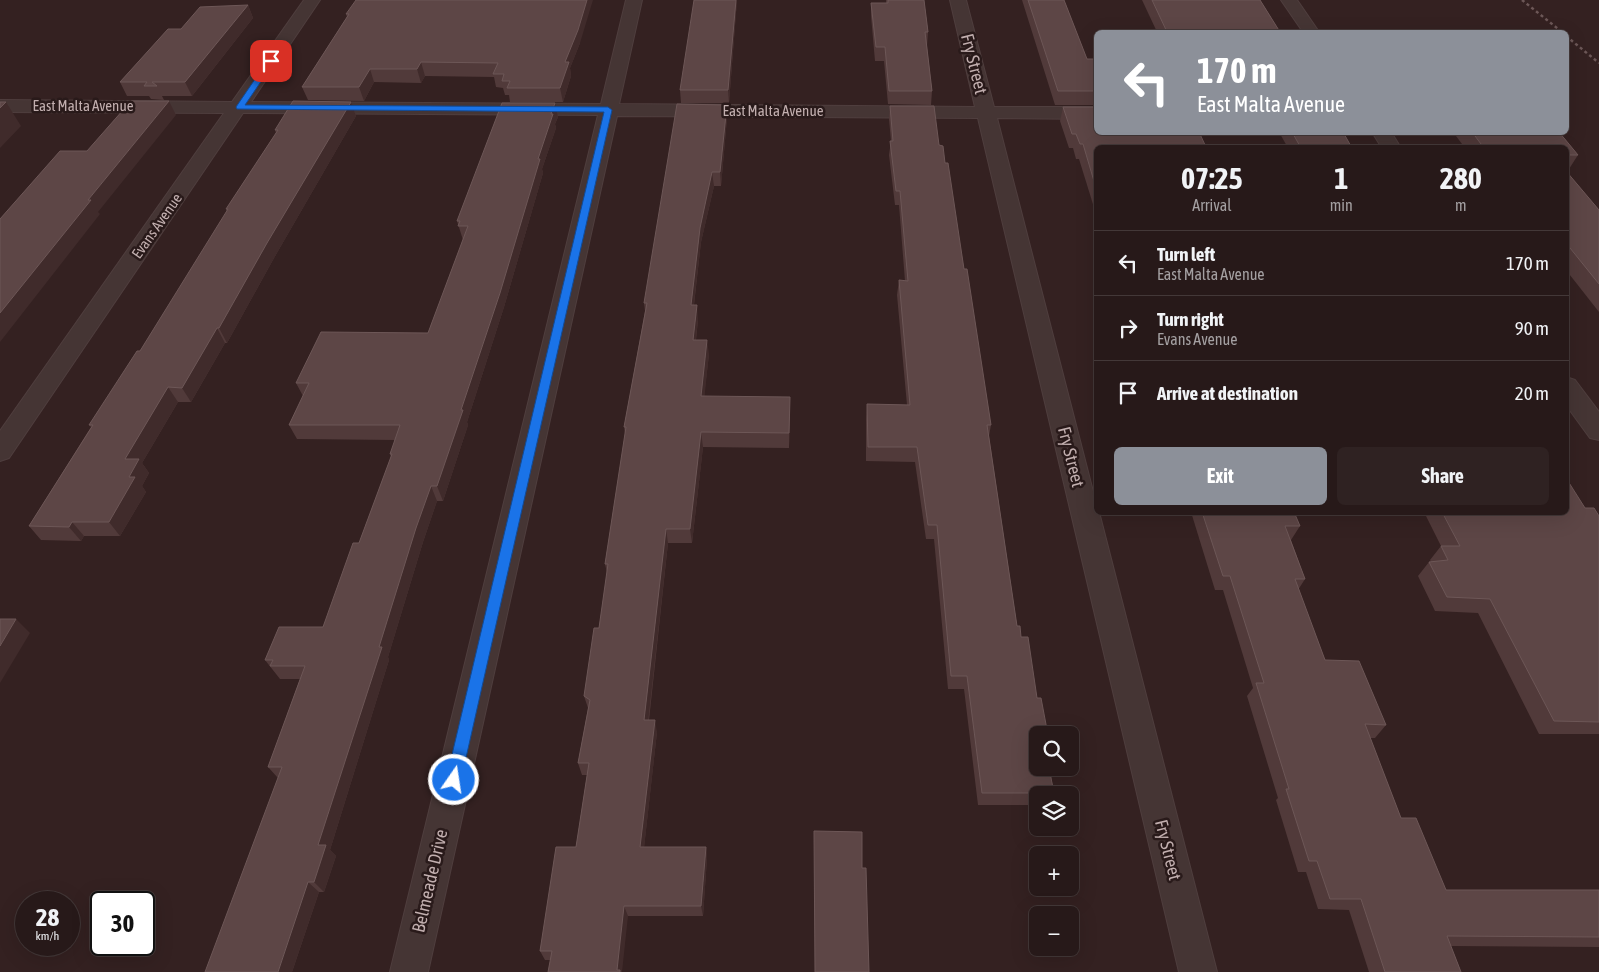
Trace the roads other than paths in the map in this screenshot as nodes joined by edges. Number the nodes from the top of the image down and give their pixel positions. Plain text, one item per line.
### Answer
1 (312, 0) edge
2 (634, 0) edge
3 (958, 0) edge
4 (1288, 0) edge
5 (1310, 30) edge
6 (0, 106) edge
7 (240, 107) junction
8 (608, 110) junction
9 (986, 112) junction
10 (1094, 113) edge
11 (1569, 390) edge
12 (1599, 431) edge
13 (0, 451) edge
14 (409, 972) edge
15 (1198, 972) edge

1 - 7 street, Evans Avenue
2 - 8 street, Belmeade Drive
3 - 9 street, Fry Street
4 - 5 street
6 - 7 street, East Malta Avenue
7 - 8 street, East Malta Avenue
7 - 13 street, Evans Avenue
8 - 9 street, East Malta Avenue
8 - 14 street, Belmeade Drive
9 - 10 street, East Malta Avenue
9 - 15 street, Fry Street
11 - 12 street

